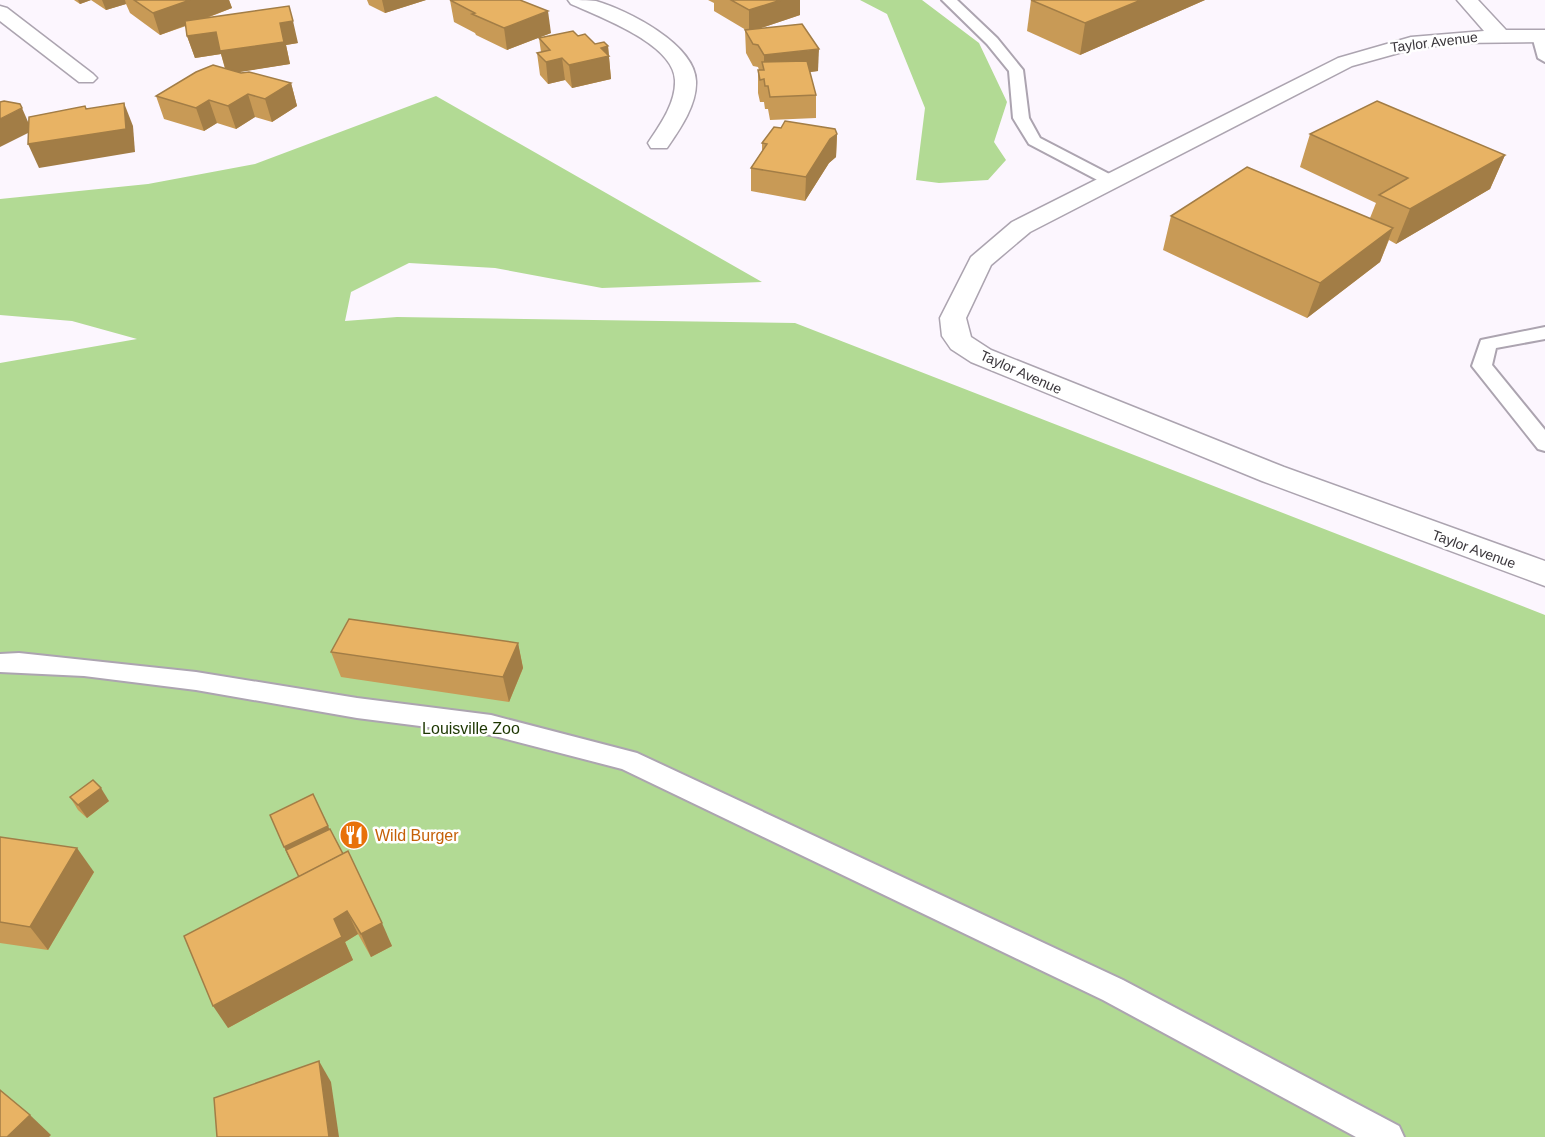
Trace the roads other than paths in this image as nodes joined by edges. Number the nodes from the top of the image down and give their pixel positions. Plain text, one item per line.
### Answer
1 (578, 0) edge
2 (949, 0) edge
3 (1467, 0) edge
4 (0, 12) edge
5 (1499, 35) junction
6 (1543, 44) edge
7 (86, 78) dead end
8 (659, 143) dead end
9 (1111, 181) junction
10 (1545, 333) edge
11 (1545, 444) edge
12 (1545, 574) edge
13 (0, 663) edge
14 (1388, 1137) edge

1 - 8 street
2 - 9 lane
3 - 5 street
4 - 7 street
5 - 6 street, Taylor Avenue
5 - 9 street, Taylor Avenue
9 - 12 street, Taylor Avenue
10 - 11 lane
13 - 14 lane

